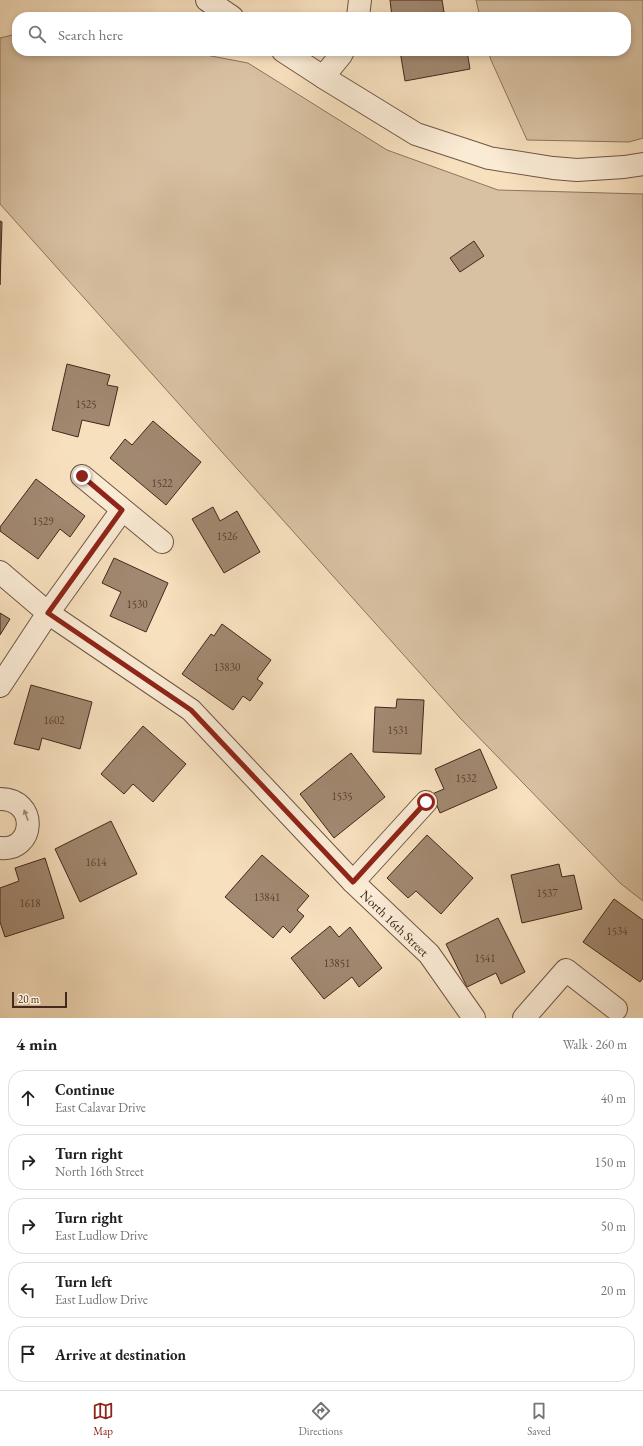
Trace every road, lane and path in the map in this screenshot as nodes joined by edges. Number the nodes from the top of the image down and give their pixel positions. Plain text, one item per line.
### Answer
1 (207, 0) edge
2 (360, 0) edge
3 (225, 12) edge
4 (359, 12) edge
5 (291, 56) edge
6 (340, 56) edge
7 (323, 77) junction
8 (643, 164) edge
9 (82, 476) dead end
10 (122, 510) junction
11 (162, 542) dead end
12 (0, 572) edge
13 (48, 613) junction
14 (0, 686) edge
15 (0, 799) edge
16 (426, 802) dead end
17 (0, 848) edge
18 (353, 882) junction
19 (616, 1009) dead end
20 (474, 1018) edge
21 (524, 1018) edge

1 - 3 street
2 - 4 street
5 - 7 street
6 - 7 street
7 - 8 street
9 - 10 street
10 - 11 street
10 - 13 street
12 - 13 street, North 16th Street
13 - 14 street
13 - 18 street, North 16th Street
17 -> 15 street
16 - 18 street
18 - 20 street, North 16th Street
19 - 21 street

